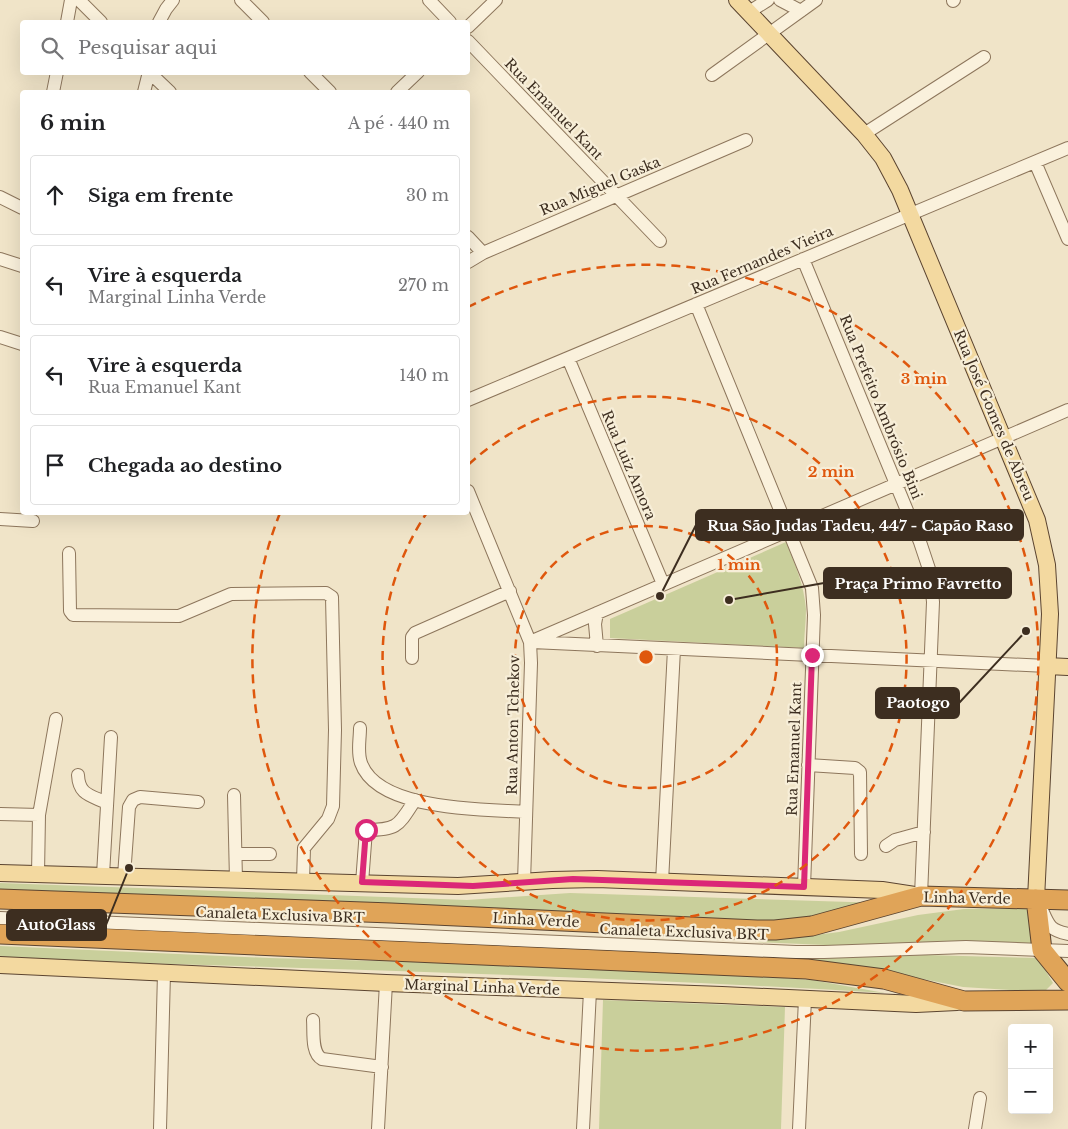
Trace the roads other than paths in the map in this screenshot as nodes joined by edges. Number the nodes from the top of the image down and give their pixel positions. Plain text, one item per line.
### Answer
1 (71, 0) edge
2 (79, 0) edge
3 (173, 0) edge
4 (241, 0) edge
5 (429, 0) edge
6 (496, 0) edge
7 (737, 0) edge
8 (768, 0) edge
9 (780, 0) edge
10 (816, 0) edge
11 (801, 10) junction
12 (749, 12) junction
13 (67, 20) edge
14 (99, 20) edge
15 (160, 20) edge
16 (260, 20) edge
17 (448, 20) edge
18 (470, 25) edge
19 (770, 34) junction
20 (470, 42) edge
21 (984, 57) dead end
22 (56, 75) edge
23 (148, 75) edge
24 (152, 75) edge
25 (313, 75) edge
26 (415, 75) edge
27 (712, 75) dead end
28 (53, 90) edge
29 (144, 90) edge
30 (168, 90) edge
31 (328, 90) edge
32 (399, 90) edge
33 (864, 134) junction
34 (746, 140) dead end
35 (1068, 148) edge
36 (1035, 162) junction
37 (616, 196) junction
38 (0, 197) edge
39 (20, 207) edge
40 (910, 214) junction
41 (470, 239) edge
42 (1068, 239) edge
43 (660, 241) dead end
44 (483, 253) junction
45 (0, 259) edge
46 (804, 259) junction
47 (470, 261) edge
48 (20, 265) edge
49 (696, 304) junction
50 (0, 337) edge
51 (20, 343) edge
52 (568, 358) junction
53 (470, 399) edge
54 (1068, 410) edge
55 (1004, 438) junction
56 (896, 484) junction
57 (470, 496) edge
58 (0, 519) edge
59 (33, 521) dead end
60 (789, 530) junction
61 (69, 554) dead end
62 (664, 584) junction
63 (510, 591) junction
64 (597, 613) junction
65 (530, 642) junction
66 (597, 646) junction
67 (674, 649) junction
68 (812, 655) junction
69 (412, 658) dead end
70 (931, 660) junction
71 (1047, 666) junction
72 (1068, 667) edge
73 (56, 719) dead end
74 (360, 728) dead end
75 (111, 737) dead end
76 (808, 765) junction
77 (78, 775) dead end
78 (234, 795) dead end
79 (415, 800) junction
80 (198, 802) dead end
81 (107, 803) junction
82 (526, 812) junction
83 (0, 814) edge
84 (39, 815) junction
85 (924, 832) junction
86 (886, 846) dead end
87 (236, 854) junction
88 (270, 854) dead end
89 (861, 854) dead end
90 (0, 873) edge
91 (38, 874) junction
92 (102, 875) junction
93 (124, 876) junction
94 (236, 880) junction
95 (303, 881) junction
96 (362, 882) junction
97 (524, 882) junction
98 (662, 882) junction
99 (804, 887) junction
100 (921, 896) junction
101 (0, 899) edge
102 (1036, 899) junction
103 (1068, 900) edge
104 (0, 918) edge
105 (0, 934) edge
106 (1068, 934) edge
107 (1042, 950) junction
108 (1068, 951) edge
109 (0, 965) edge
110 (164, 973) junction
111 (1068, 982) edge
112 (386, 983) junction
113 (590, 991) junction
114 (805, 999) junction
115 (1068, 1000) edge
116 (964, 1002) junction
117 (313, 1020) dead end
118 (382, 1067) junction
119 (980, 1098) dead end
120 (160, 1129) edge
121 (378, 1129) edge
122 (584, 1129) edge
123 (800, 1129) edge
124 (975, 1129) edge

1 - 13 street
2 - 14 street
3 - 15 street
4 - 16 street
5 - 17 street
6 - 18 street
7 - 12 main road, Rua José Gomes de Abreu
8 - 12 street
9 - 11 street
10 - 11 street
11 - 19 street
12 - 19 main road, Rua José Gomes de Abreu
19 - 27 street
19 - 33 main road, Rua José Gomes de Abreu
20 - 37 street, Rua Emanuel Kant
21 - 33 street
22 - 28 street
23 - 29 street
24 - 30 street
25 - 31 street
26 - 32 street
33 - 40 main road, Rua José Gomes de Abreu
34 - 37 street, Rua Miguel Gaska
35 - 36 street, Rua Fernandes Vieira
36 - 40 street, Rua Fernandes Vieira
36 - 42 street
37 - 43 street, Rua Emanuel Kant
37 - 44 street, Rua Miguel Gaska
38 - 39 street
40 - 46 street, Rua Fernandes Vieira
40 - 55 main road, Rua José Gomes de Abreu
41 - 44 street
44 - 47 street, Rua Miguel Gaska
45 - 48 street
46 - 49 street, Rua Fernandes Vieira
46 - 56 street, Rua Prefeito Ambrósio Bini
49 - 52 street, Rua Fernandes Vieira
49 - 60 street, Rua Emanuel Kant
50 - 51 street
52 - 53 street, Rua Fernandes Vieira
52 - 62 street, Rua Luiz Amora
54 - 55 street
55 - 56 street
55 - 71 main road, Rua José Gomes de Abreu
56 - 60 street
56 - 70 street, Rua Prefeito Ambrósio Bini
57 - 63 street, Rua Anton Tchekov
58 - 59 street
60 - 62 street
60 - 68 street, Rua Emanuel Kant
61 - 95 street
62 - 64 street
63 - 65 street, Rua Anton Tchekov
63 - 69 street
64 - 65 street
64 - 66 street
65 - 66 street
65 - 82 street, Rua Anton Tchekov
66 - 67 street
67 - 68 street
67 - 98 street
68 - 70 street
68 - 76 street, Rua Emanuel Kant
70 - 71 street
70 - 85 street, Rua Prefeito Ambrósio Bini
71 - 72 main road
71 - 102 main road, Rua José Gomes de Abreu
73 - 84 street
74 - 79 street
75 - 81 street
76 - 89 street
76 - 99 street, Rua Emanuel Kant
77 - 81 street
78 - 87 street
79 - 82 street
79 - 96 street
80 - 93 street
81 - 92 street
82 - 97 street, Rua Anton Tchekov
83 - 84 street
84 - 91 street
85 - 86 street
85 - 100 street, Rua Prefeito Ambrósio Bini
87 - 88 street
87 - 94 street
90 - 91 main road
91 - 92 main road
92 - 93 main road
93 - 94 main road
94 - 95 main road
95 - 96 main road
96 - 97 main road
97 - 98 main road
98 - 99 main road
99 - 100 main road
100 - 101 highway, Linha Verde
100 - 102 highway, Linha Verde
102 - 103 highway, Linha Verde
102 - 106 street
102 - 107 highway
104 - 107 street, Canaleta Exclusiva BRT
105 - 116 highway
107 - 108 street, Canaleta Exclusiva BRT
107 - 111 highway
109 - 110 main road, Marginal Linha Verde
110 - 112 main road, Marginal Linha Verde
110 - 120 street
112 - 113 main road, Marginal Linha Verde
112 - 118 street
113 - 114 main road, Marginal Linha Verde
113 - 122 street
114 - 116 main road, Marginal Linha Verde
114 - 123 street
115 - 116 highway
117 - 118 street
118 - 121 street
119 - 124 street

